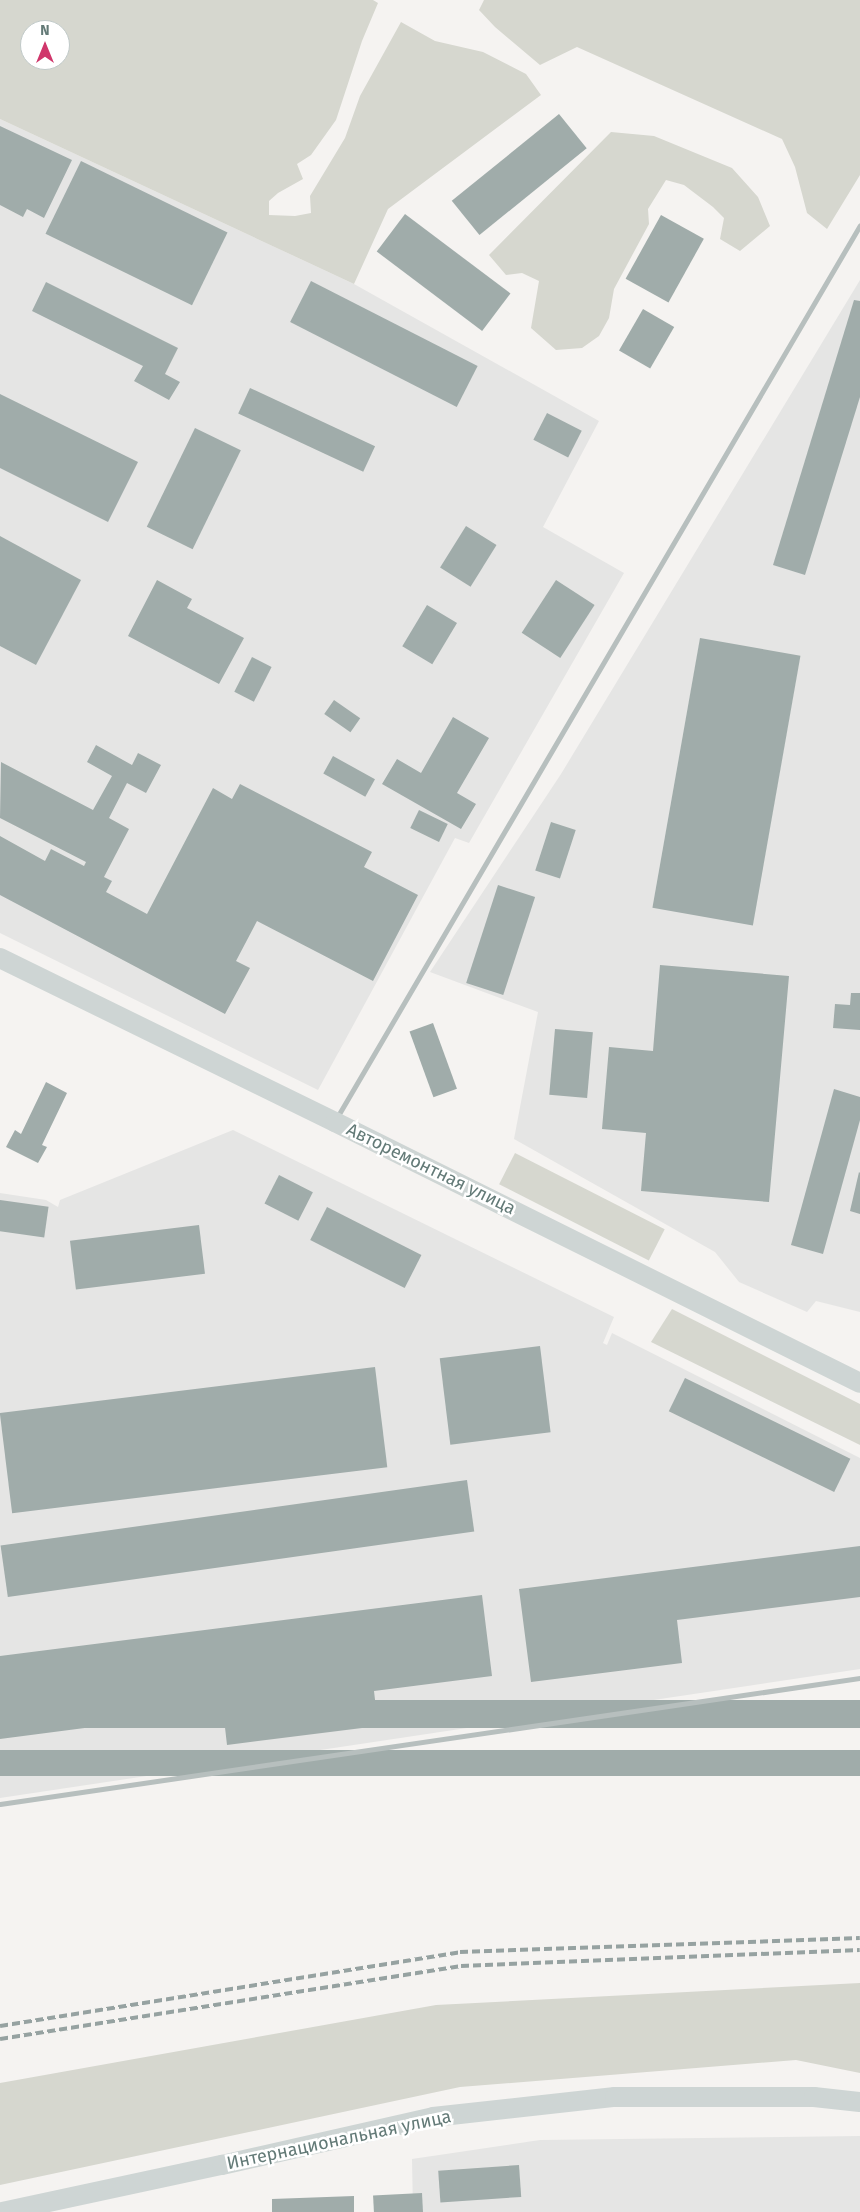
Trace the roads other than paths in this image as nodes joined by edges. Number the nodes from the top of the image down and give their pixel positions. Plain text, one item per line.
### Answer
1 (860, 225) edge
2 (0, 958) edge
3 (335, 1122) junction
4 (860, 1383) edge
5 (860, 1678) edge
6 (0, 1804) edge
7 (860, 2102) edge
8 (2, 2212) edge

1 - 3 street
2 - 3 street, Авторемонтная улица
3 - 4 street, Авторемонтная улица
5 - 6 street
7 - 8 street, Интернациональная улица

